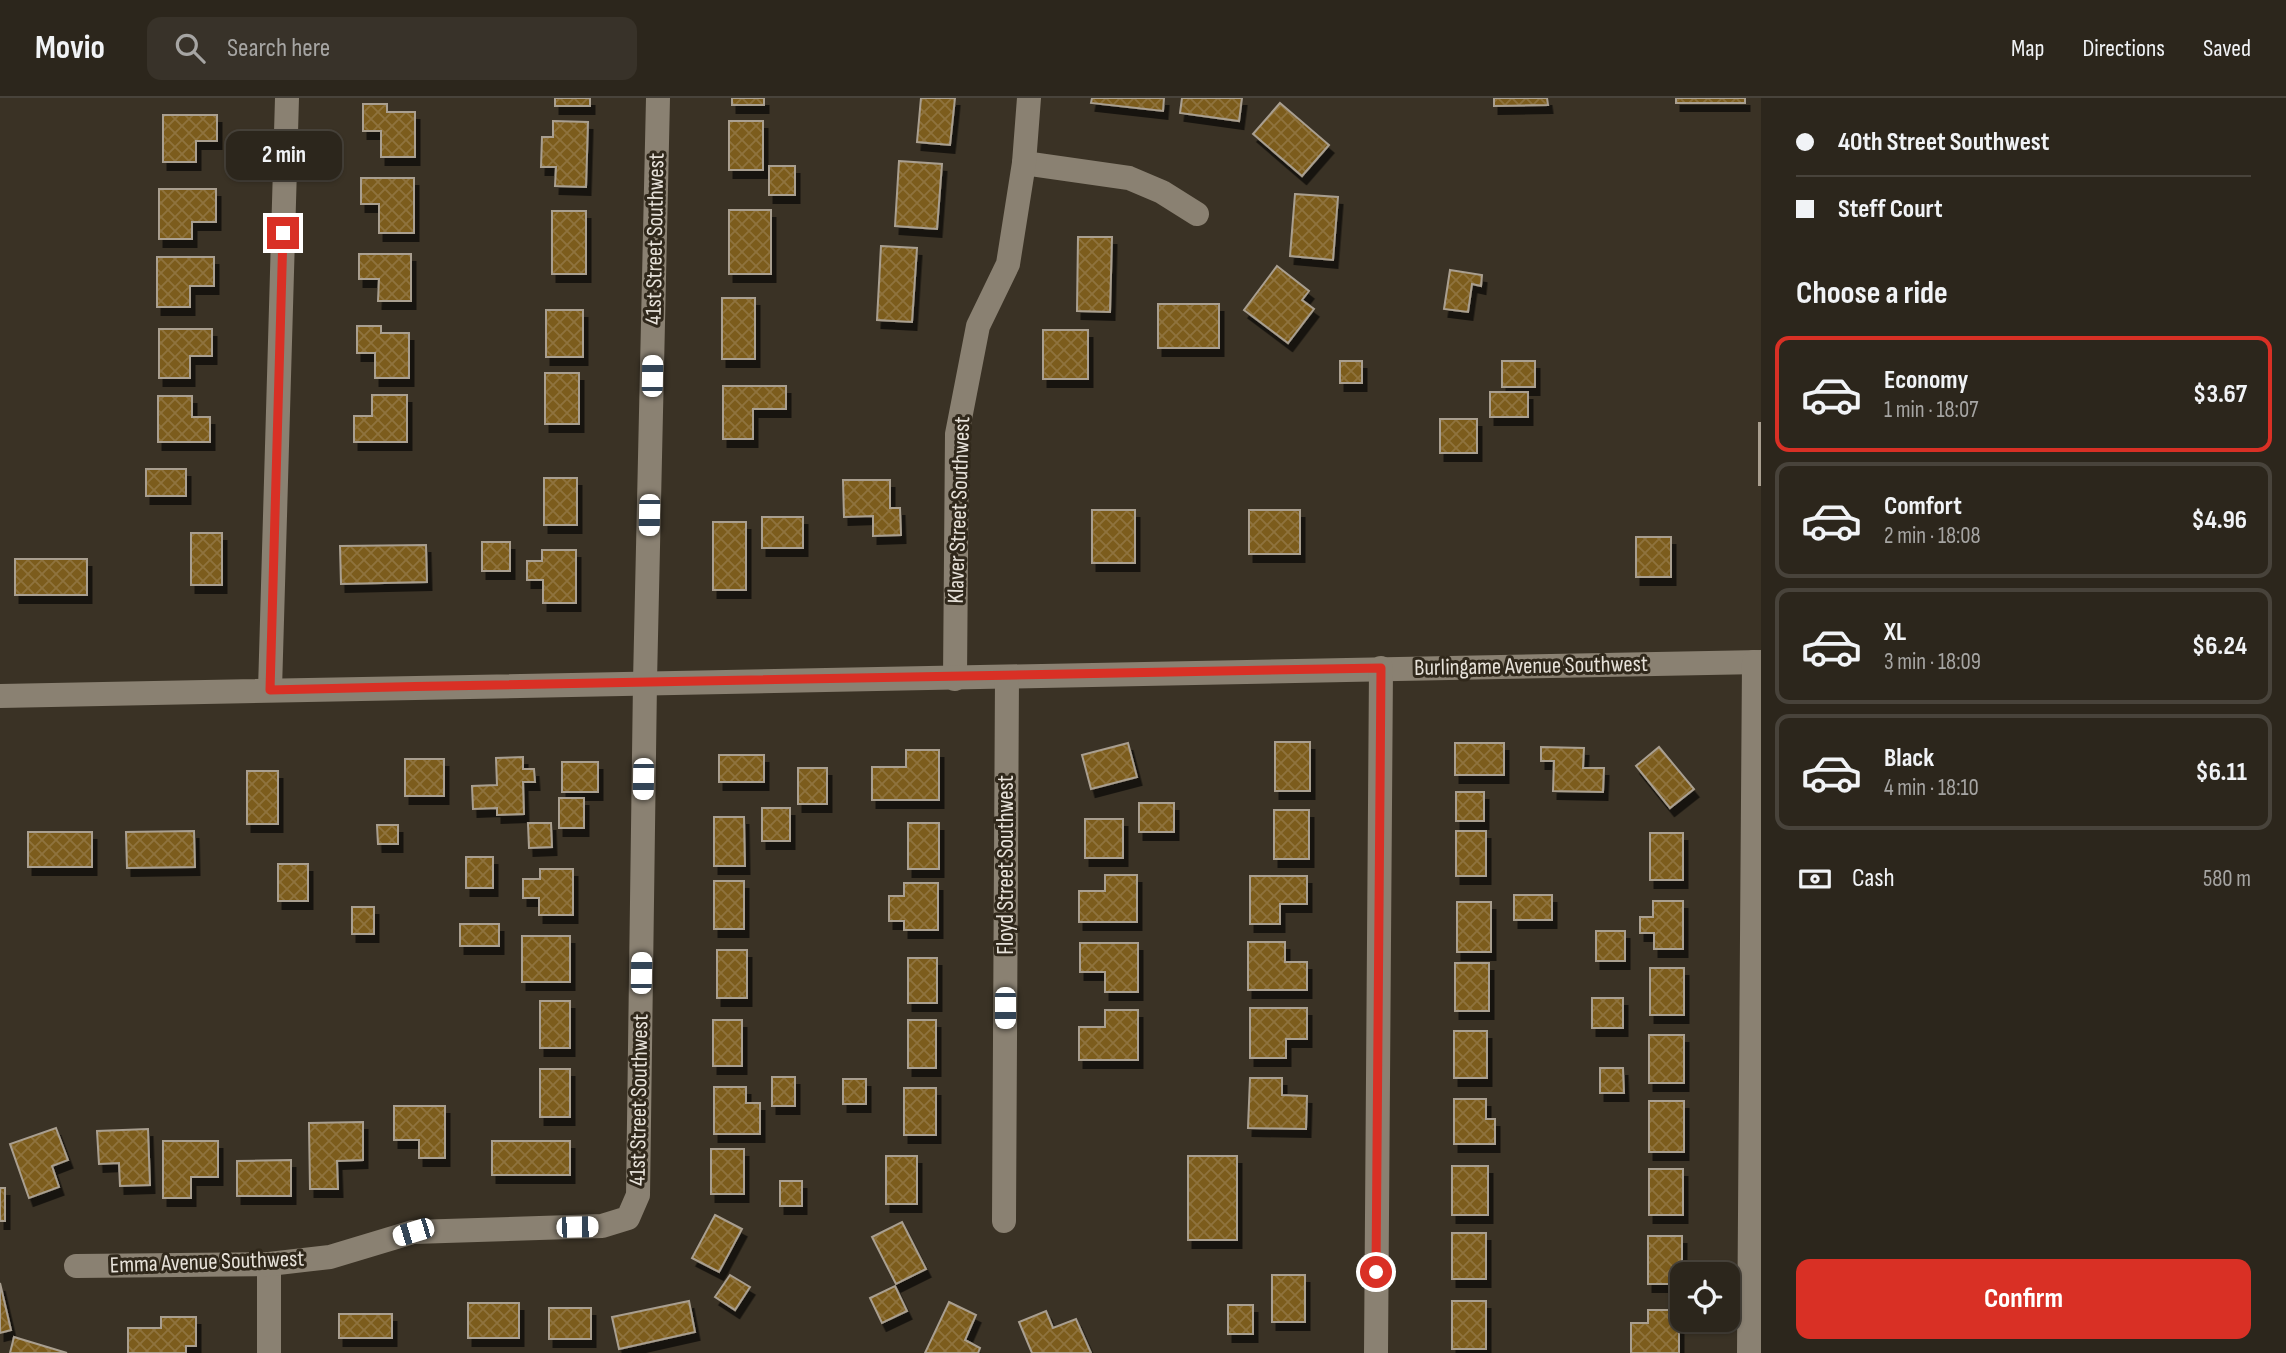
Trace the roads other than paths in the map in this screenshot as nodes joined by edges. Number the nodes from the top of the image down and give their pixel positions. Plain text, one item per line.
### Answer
1 (287, 98) edge
2 (659, 98) edge
3 (1030, 98) edge
4 (1024, 163) junction
5 (1197, 214) dead end
6 (1758, 662) edge
7 (1381, 668) junction
8 (1007, 678) junction
9 (955, 679) junction
10 (645, 682) junction
11 (270, 690) junction
12 (0, 696) edge
13 (1757, 1069) edge
14 (628, 1218) joint
15 (1004, 1221) dead end
16 (268, 1264) junction
17 (76, 1266) dead end
18 (270, 1353) edge
19 (1376, 1353) edge
20 (1749, 1353) edge

1 - 11 street
2 - 10 street, 41st Street Southwest
3 - 4 street, Klaver Street Southwest
4 - 5 street
4 - 9 street, Klaver Street Southwest
6 - 7 street, Burlingame Avenue Southwest
6 - 13 street
7 - 8 street, Burlingame Avenue Southwest
7 - 19 street
8 - 9 street, Burlingame Avenue Southwest
8 - 15 street, Floyd Street Southwest
9 - 10 street, Burlingame Avenue Southwest
10 - 11 street, Burlingame Avenue Southwest
10 - 14 street, 41st Street Southwest
11 - 12 street, Burlingame Avenue Southwest
13 - 20 street
14 - 16 street, Emma Avenue Southwest
16 - 17 street, Emma Avenue Southwest
16 - 18 street

